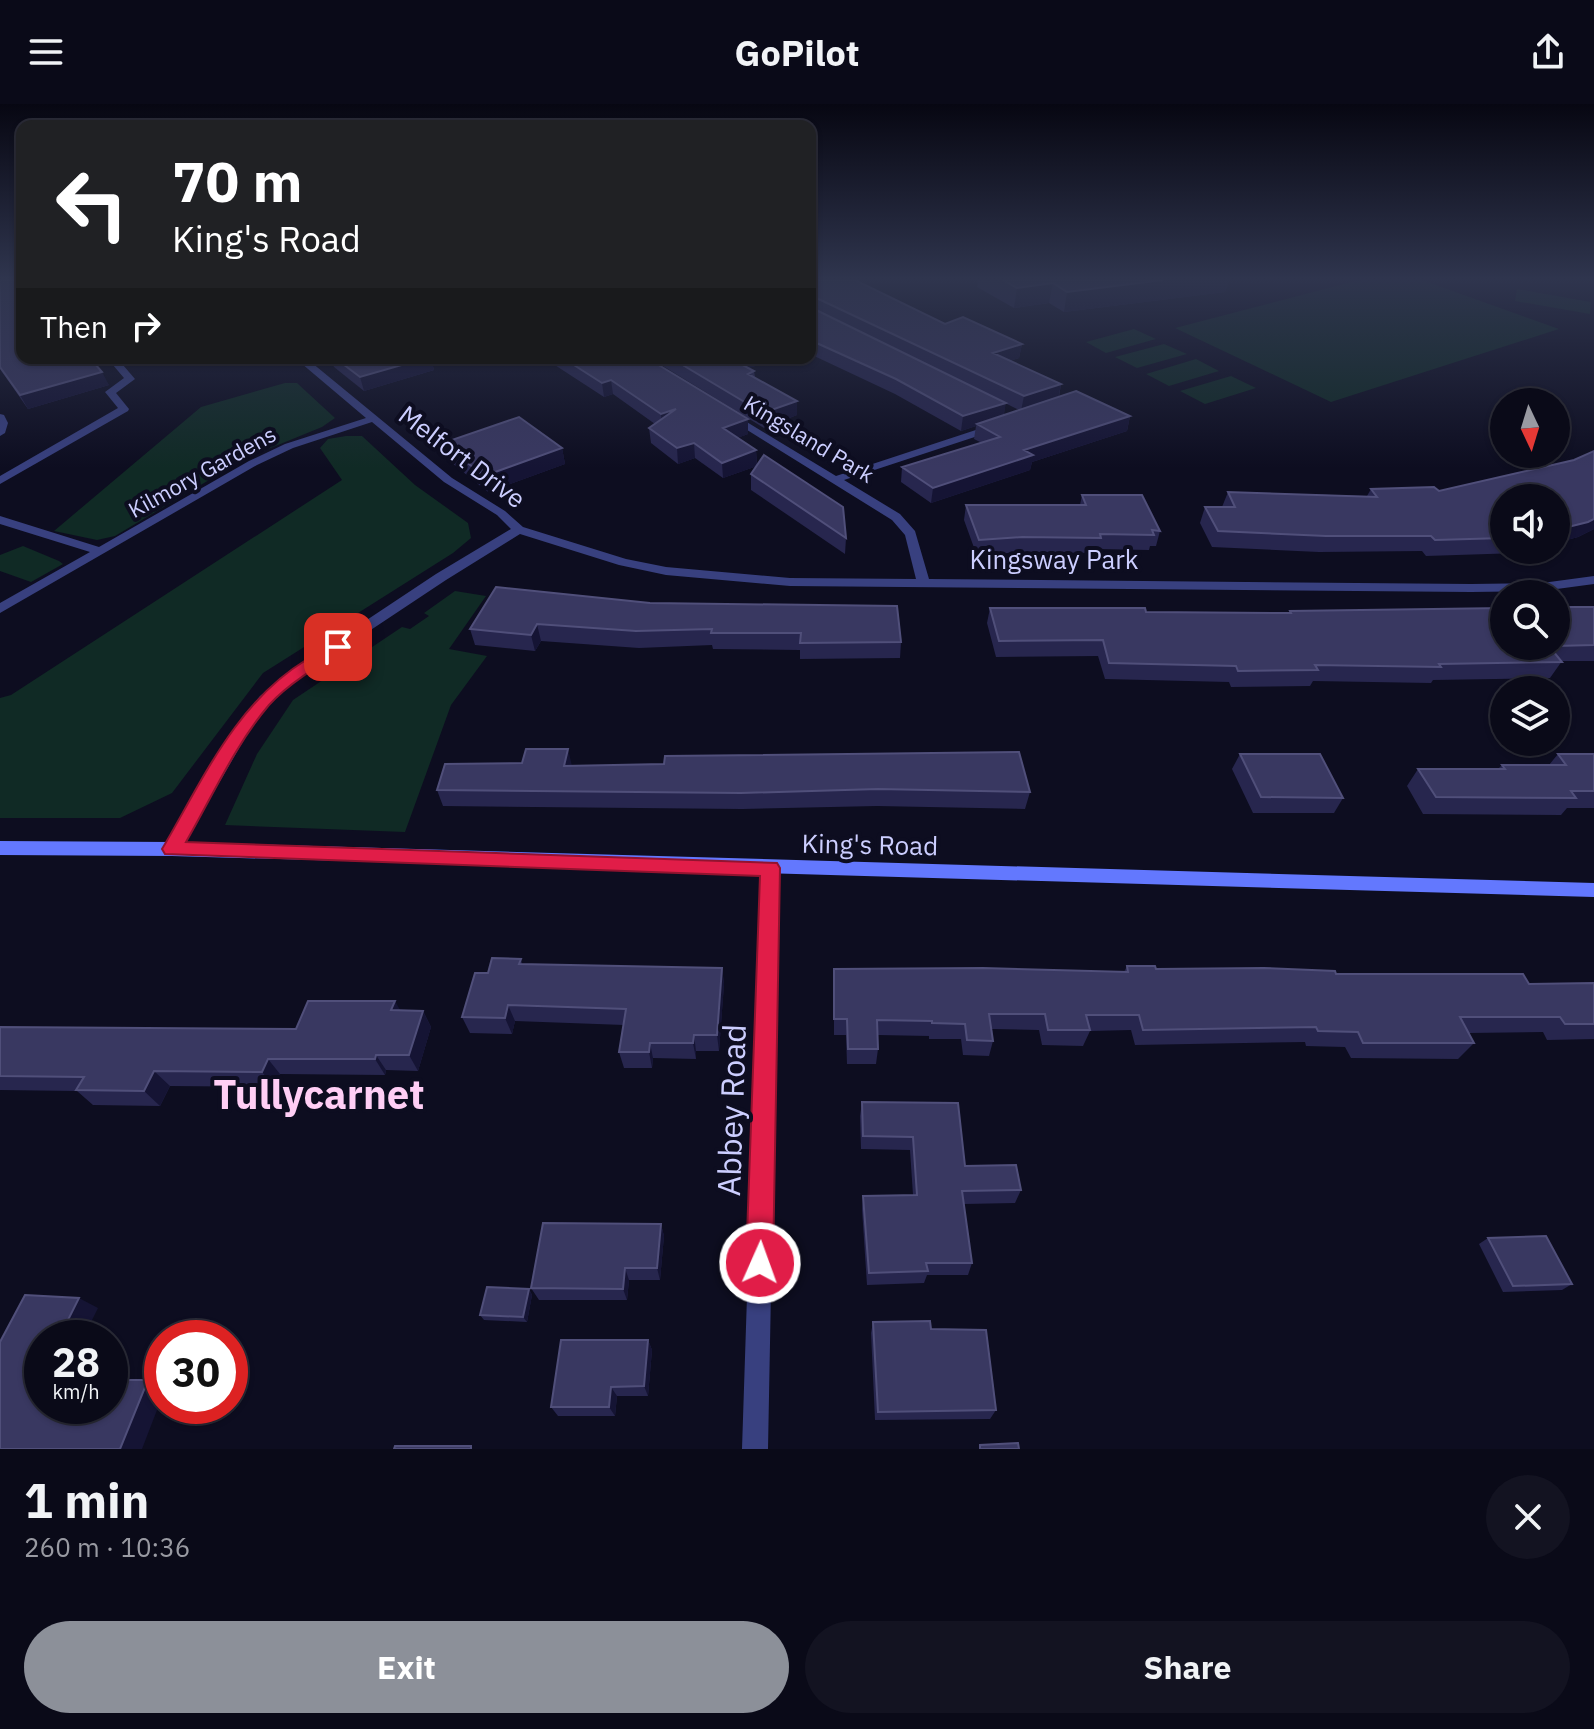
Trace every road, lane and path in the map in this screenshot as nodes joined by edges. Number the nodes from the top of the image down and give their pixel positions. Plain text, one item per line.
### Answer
1 (117, 364) edge
2 (307, 364) edge
3 (717, 407) edge
4 (0, 417) edge
5 (372, 419) junction
6 (1006, 423) edge
7 (0, 433) edge
8 (837, 479) junction
9 (0, 481) edge
10 (0, 520) edge
11 (519, 530) junction
12 (100, 551) junction
13 (1594, 580) edge
14 (923, 583) junction
15 (0, 609) edge
16 (0, 848) edge
17 (172, 849) junction
18 (770, 868) junction
19 (1594, 890) edge
20 (755, 1449) edge

1 - 9 street
2 - 5 street, Melfort Drive
3 - 8 street, Kingsland Park
4 - 7 street
5 - 11 street, Melfort Drive
5 - 12 street, Kilmory Gardens
6 - 8 street
8 - 14 street, Kingsland Park
10 - 12 street
11 - 14 street, Kingsway Park
11 - 17 street, Melfort Drive
12 - 15 street, Kilmory Gardens
13 - 14 street, Kingsway Park
16 - 17 street, King's Road
17 - 18 street, King's Road
18 - 19 street, King's Road
18 - 20 street, Abbey Road

